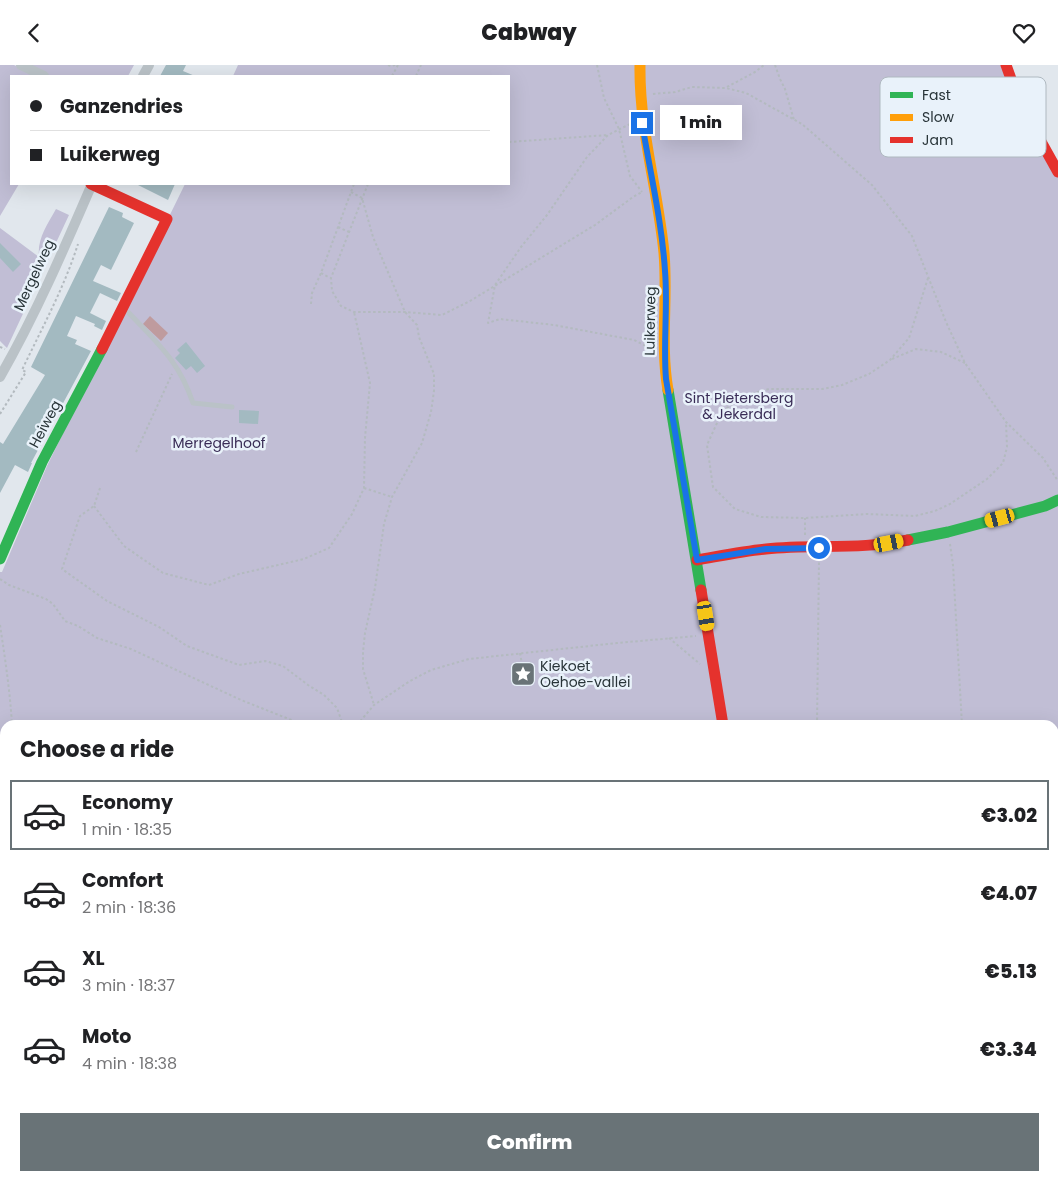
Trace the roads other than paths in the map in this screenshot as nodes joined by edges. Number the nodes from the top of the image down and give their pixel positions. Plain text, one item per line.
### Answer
1 (21, 65) edge
2 (640, 65) edge
3 (1006, 65) edge
4 (42, 75) edge
5 (1010, 77) edge
6 (1046, 150) edge
7 (1058, 171) edge
8 (91, 185) edge
9 (93, 185) edge
10 (167, 219) joint
11 (127, 309) junction
12 (0, 377) edge
13 (232, 407) dead end
14 (1058, 500) edge
15 (0, 559) edge
16 (697, 560) junction
17 (722, 720) edge

1 - 4 street
2 - 16 street, Luikerweg
3 - 5 street
6 - 7 street
8 - 12 street, Mergelweg
9 - 10 street, Mergelweg
10 - 11 street, Heiweg
11 - 13 lane
11 - 15 street, Heiweg
14 - 16 street
16 - 17 street, Luikerweg

